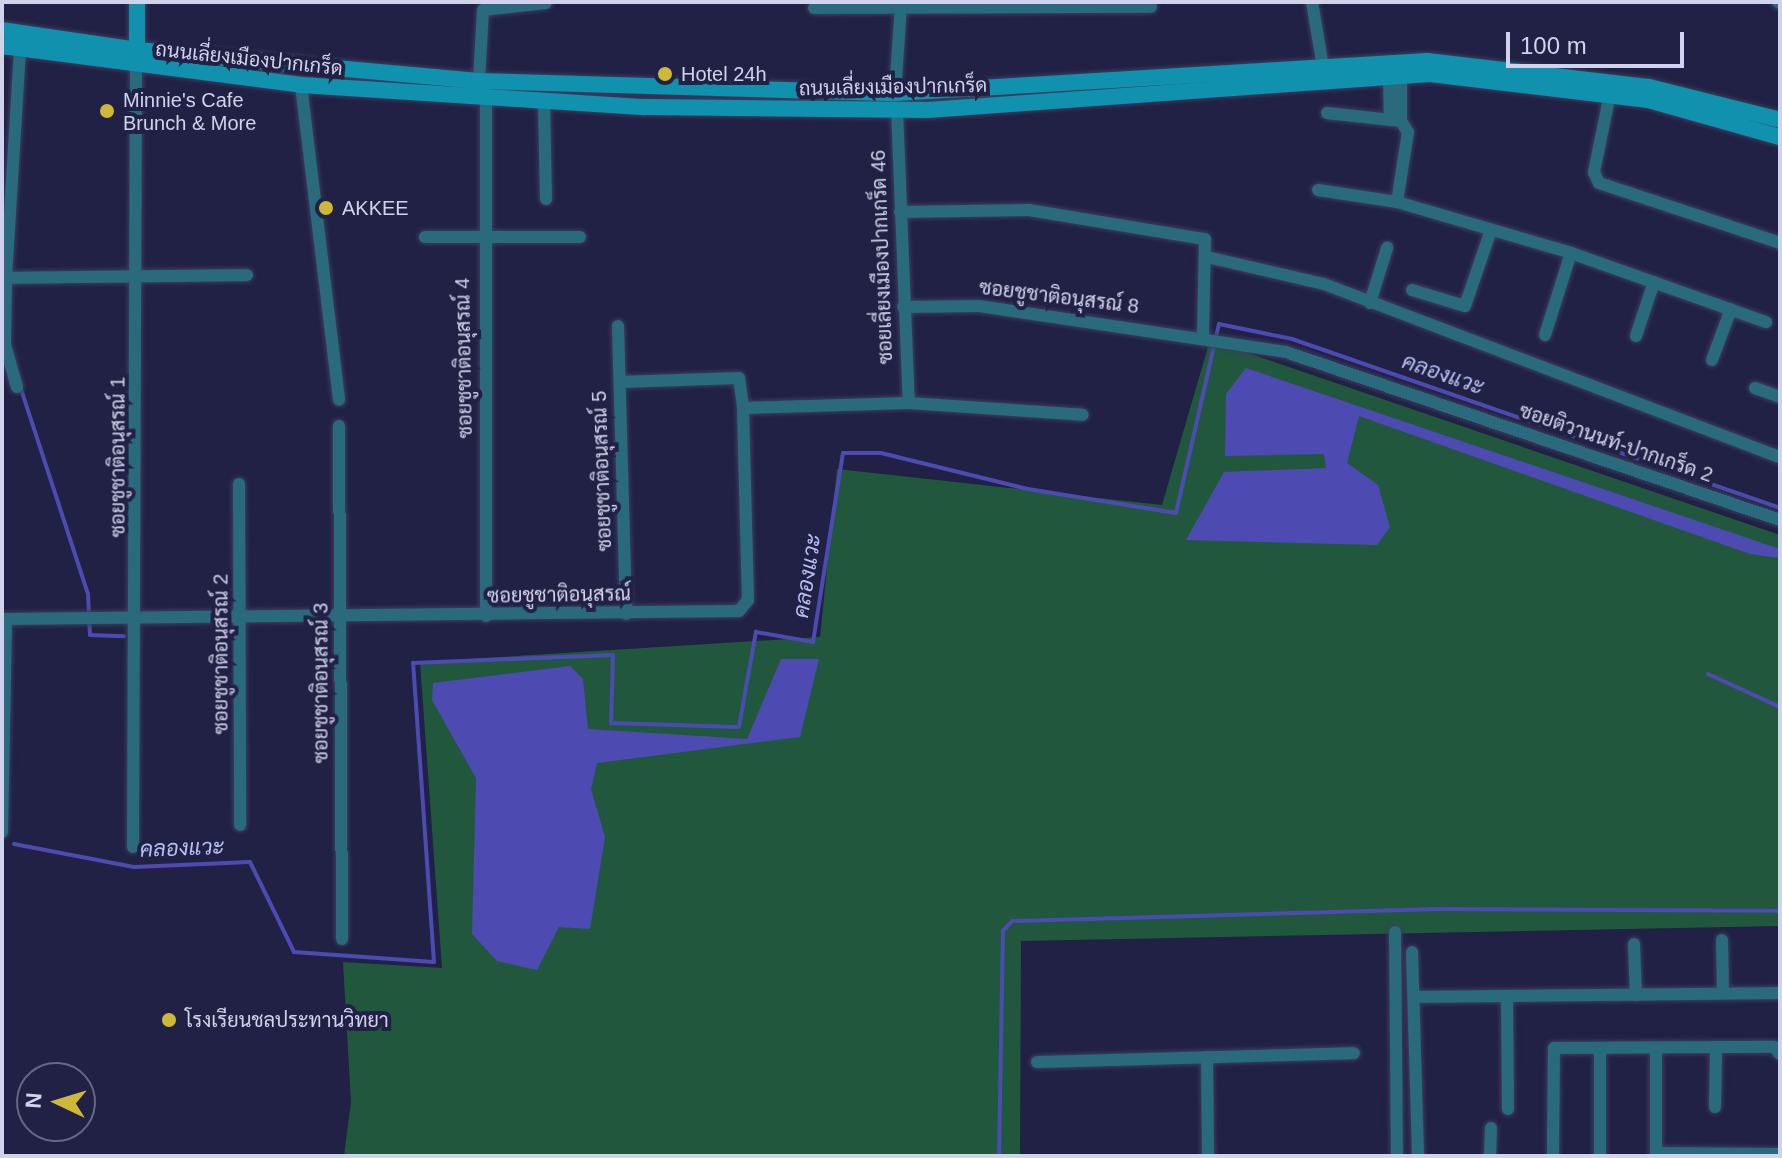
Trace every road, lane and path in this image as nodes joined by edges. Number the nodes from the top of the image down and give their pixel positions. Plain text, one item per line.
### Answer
1 (137, 2) edge
2 (1312, 2) edge
3 (546, 3) edge
4 (901, 6) edge
5 (1151, 7) dead end
6 (814, 8) dead end
7 (12, 41) edge
8 (136, 59) junction
9 (1323, 67) junction
10 (1395, 76) junction
11 (479, 81) junction
12 (301, 85) junction
13 (1610, 94) junction
14 (486, 101) junction
15 (896, 101) junction
16 (544, 102) junction
17 (1327, 113) dead end
18 (1780, 120) edge
19 (1396, 121) junction
20 (1780, 137) edge
21 (1318, 190) dead end
22 (546, 199) dead end
23 (1397, 202) junction
24 (900, 212) junction
25 (1491, 230) junction
26 (483, 236) junction
27 (425, 237) dead end
28 (580, 237) dead end
29 (1780, 243) edge
30 (1387, 248) dead end
31 (1571, 253) junction
32 (1207, 257) junction
33 (247, 275) dead end
34 (136, 277) junction
35 (4, 278) edge
36 (1654, 282) junction
37 (1412, 290) dead end
38 (1370, 303) junction
39 (903, 307) junction
40 (1731, 309) junction
41 (1766, 322) dead end
42 (618, 326) dead end
43 (1545, 335) dead end
44 (1636, 336) dead end
45 (1211, 337) junction
46 (1712, 360) dead end
47 (620, 382) junction
48 (17, 387) dead end
49 (1755, 388) dead end
50 (1780, 397) edge
51 (339, 400) dead end
52 (909, 403) junction
53 (743, 408) junction
54 (1083, 415) dead end
55 (339, 426) dead end
56 (1780, 457) edge
57 (239, 484) dead end
58 (1780, 520) edge
59 (626, 614) junction
60 (486, 616) junction
61 (340, 617) junction
62 (137, 618) junction
63 (242, 618) junction
64 (4, 619) edge
65 (240, 825) dead end
66 (2, 832) edge
67 (133, 847) dead end
68 (1395, 932) dead end
69 (342, 939) dead end
70 (1722, 940) dead end
71 (1634, 944) dead end
72 (1412, 952) dead end
73 (1723, 992) junction
74 (1780, 993) edge
75 (1636, 995) junction
76 (1507, 996) junction
77 (1414, 997) junction
78 (1716, 1047) junction
79 (1600, 1048) junction
80 (1656, 1048) junction
81 (1354, 1053) dead end
82 (1780, 1054) edge
83 (1207, 1057) junction
84 (1037, 1062) dead end
85 (1715, 1107) dead end
86 (1508, 1109) dead end
87 (1491, 1128) dead end
88 (1656, 1154) edge
89 (1780, 1154) edge
90 (1208, 1156) edge
91 (1397, 1156) edge
92 (1418, 1156) edge
93 (1490, 1156) edge
94 (1553, 1156) edge
95 (1600, 1156) edge

1 - 8 main road
2 - 9 street
3 - 11 street
4 - 5 street
4 - 6 street
4 - 15 street, ซอยเลี่ยงเมืองปากเกร็ด 46
7 - 8 main road, ถนนเลี่ยงเมืองปากเกร็ด
7 - 35 street
8 - 11 main road, ถนนเลี่ยงเมืองปากเกร็ด
8 - 12 main road, ถนนเลี่ยงเมืองปากเกร็ด
8 - 34 street, ซอยชูชาติอนุสรณ์ 1
9 - 15 main road, ถนนเลี่ยงเมืองปากเกร็ด
9 - 18 main road, ถนนเลี่ยงเมืองปากเกร็ด
10 - 13 main road, ถนนเลี่ยงเมืองปากเกร็ด
10 - 15 main road, ถนนเลี่ยงเมืองปากเกร็ด
10 - 19 street
11 - 15 main road, ถนนเลี่ยงเมืองปากเกร็ด
12 - 14 main road, ถนนเลี่ยงเมืองปากเกร็ด
12 - 51 street
13 - 20 main road, ถนนเลี่ยงเมืองปากเกร็ด
13 - 29 street
14 - 16 main road, ถนนเลี่ยงเมืองปากเกร็ด
14 - 26 street, ซอยชูชาติอนุสรณ์ 4
15 - 16 main road, ถนนเลี่ยงเมืองปากเกร็ด
15 - 24 street, ซอยเลี่ยงเมืองปากเกร็ด 46
16 - 22 street
17 - 19 street
19 - 23 street
21 - 23 street
23 - 25 street
24 - 32 street
24 - 39 street, ซอยเลี่ยงเมืองปากเกร็ด 46
25 - 31 street
25 - 37 street
26 - 27 street
26 - 28 street
26 - 60 street, ซอยชูชาติอนุสรณ์ 4
30 - 38 street
31 - 36 street
31 - 43 street
32 - 38 street
32 - 45 street
33 - 34 street
34 - 35 street
34 - 62 street, ซอยชูชาติอนุสรณ์ 1
35 - 48 street
36 - 40 street
36 - 44 street
38 - 56 street
39 - 45 street, ซอยชูชาติอนุสรณ์ 8
39 - 52 street, ซอยเลี่ยงเมืองปากเกร็ด 46
40 - 41 street
40 - 46 street
42 - 47 street, ซอยชูชาติอนุสรณ์ 5
45 - 58 street, ซอยติวานนท์-ปากเกร็ด 2
47 - 53 street
47 - 59 street, ซอยชูชาติอนุสรณ์ 5
49 - 50 street
52 - 53 street
52 - 54 street
53 - 59 street, ซอยชูชาติอนุสรณ์
55 - 61 street, ซอยชูชาติอนุสรณ์ 3
57 - 63 street, ซอยชูชาติอนุสรณ์ 2
59 - 60 street, ซอยชูชาติอนุสรณ์
60 - 61 street, ซอยชูชาติอนุสรณ์
61 - 63 street, ซอยชูชาติอนุสรณ์
61 - 69 street, ซอยชูชาติอนุสรณ์ 3
62 - 63 street, ซอยชูชาติอนุสรณ์
62 - 64 street, ซอยชูชาติอนุสรณ์
62 - 67 street, ซอยชูชาติอนุสรณ์ 1
63 - 65 street, ซอยชูชาติอนุสรณ์ 2
64 - 66 street
68 - 91 street
70 - 73 street
71 - 75 street
72 - 77 street
73 - 74 street
73 - 75 street
75 - 76 street
76 - 77 street
76 - 86 street
77 - 92 street
78 - 80 street
78 - 82 street
78 - 85 street
79 - 80 street
79 - 94 street
79 - 95 street
80 - 88 street
81 - 83 street
83 - 84 street
83 - 90 street
87 - 93 street
88 - 89 street

